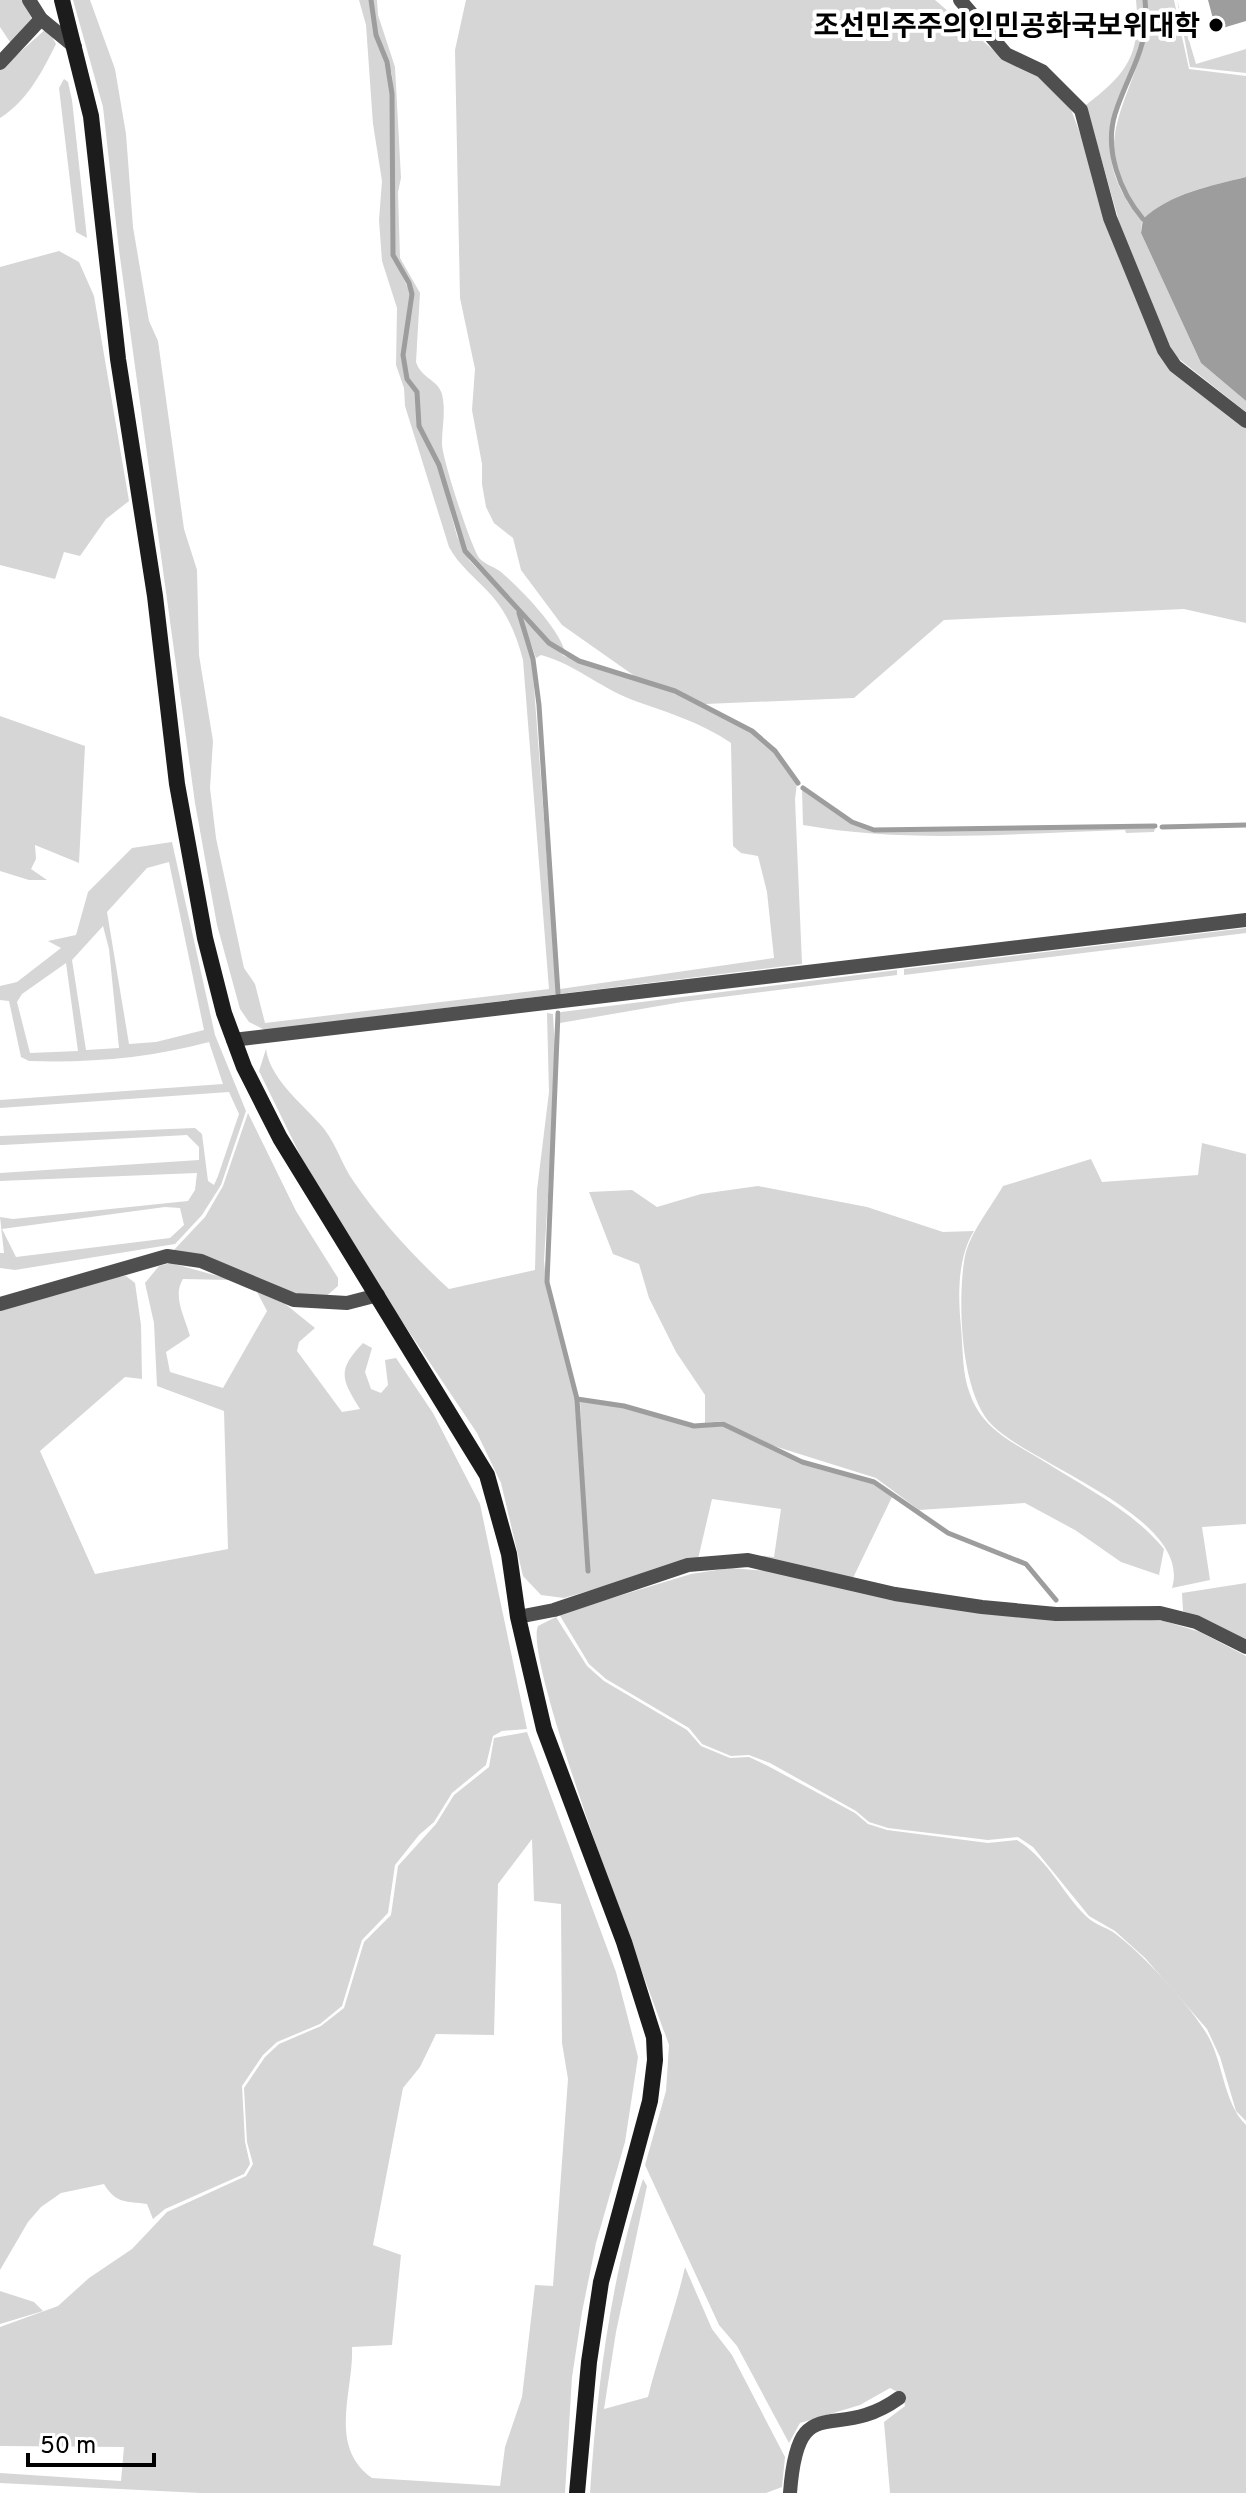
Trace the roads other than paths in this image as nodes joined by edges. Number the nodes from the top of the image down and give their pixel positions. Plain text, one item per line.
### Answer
1 (29, 0) edge
2 (62, 0) edge
3 (960, 0) edge
4 (41, 19) junction
5 (75, 47) junction
6 (0, 63) edge
7 (1246, 421) edge
8 (1246, 920) edge
9 (233, 1040) junction
10 (378, 1295) junction
11 (0, 1304) edge
12 (518, 1617) junction
13 (1246, 1647) edge
14 (899, 2398) dead end
15 (577, 2493) edge
16 (790, 2493) edge

1 - 4 street
2 - 5 main road
3 - 7 street
4 - 5 street
4 - 6 street
5 - 9 main road
8 - 9 street
9 - 10 main road
10 - 11 street
10 - 12 main road
12 - 13 street
12 - 15 main road
14 - 16 street

